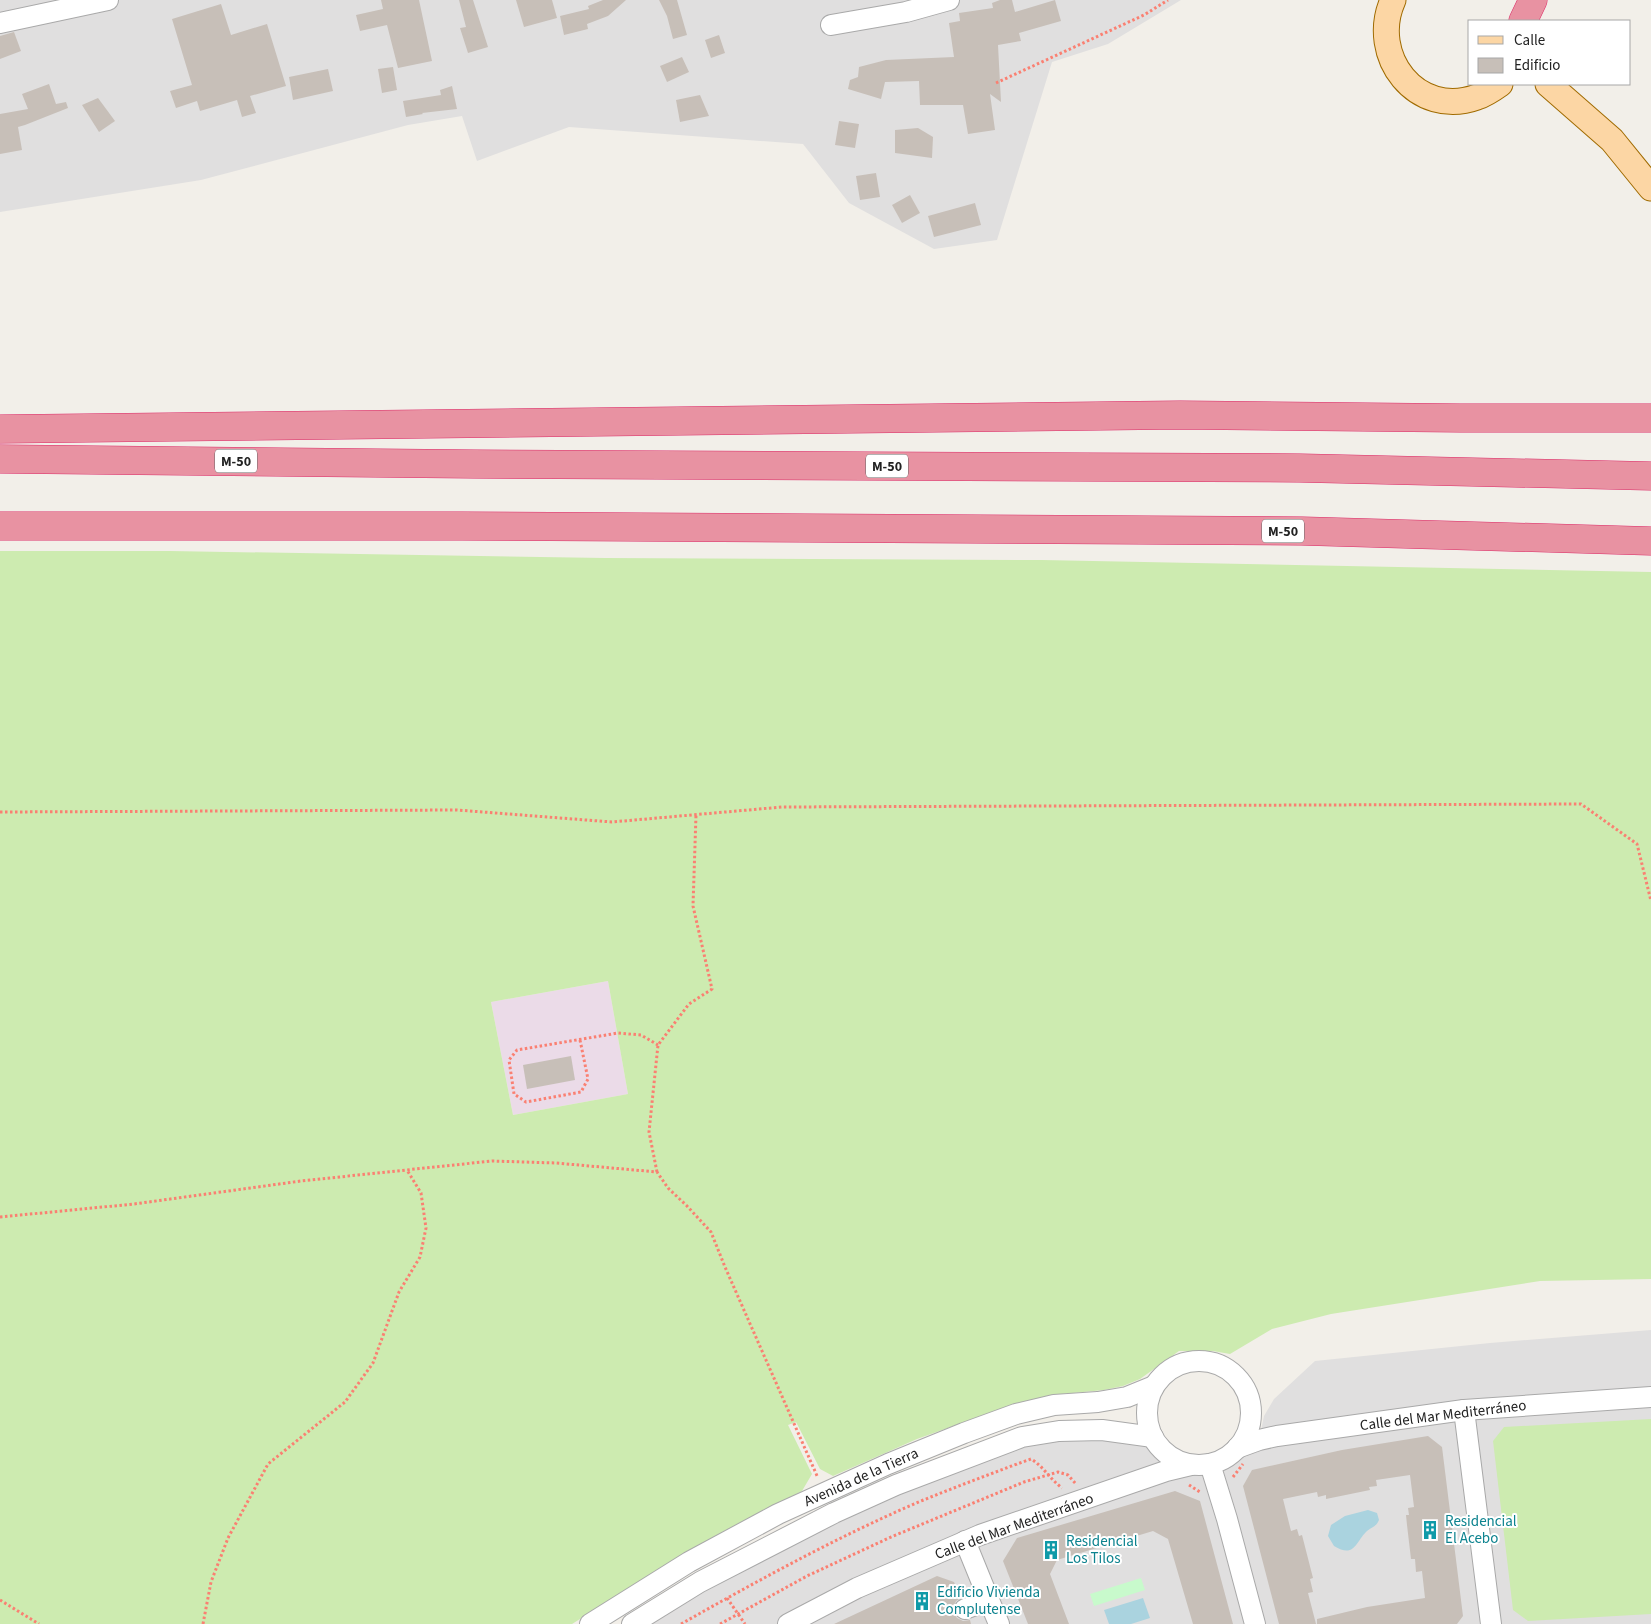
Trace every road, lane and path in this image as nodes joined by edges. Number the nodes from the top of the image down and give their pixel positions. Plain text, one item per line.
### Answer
1 (108, 0) edge
2 (948, 0) edge
3 (1168, 0) edge
4 (1393, 0) edge
5 (0, 23) edge
6 (831, 25) dead end
7 (996, 83) dead end
8 (1499, 85) edge
9 (1549, 85) edge
10 (1651, 188) edge
11 (1651, 418) edge
12 (0, 430) edge
13 (0, 459) edge
14 (1651, 476) edge
15 (0, 526) edge
16 (1651, 541) edge
17 (0, 812) edge
18 (696, 814) junction
19 (1651, 901) edge
20 (580, 1040) junction
21 (658, 1044) junction
22 (407, 1170) junction
23 (656, 1172) junction
24 (0, 1217) edge
25 (1154, 1386) junction
26 (1651, 1397) edge
27 (1464, 1410) junction
28 (1153, 1437) junction
29 (1238, 1448) junction
30 (1201, 1464) junction
31 (824, 1493) junction
32 (1084, 1500) junction
33 (965, 1541) junction
34 (727, 1598) junction
35 (0, 1600) edge
36 (989, 1600) junction
37 (965, 1609) dead end
38 (40, 1624) edge
39 (203, 1624) edge
40 (590, 1624) edge
41 (632, 1624) edge
42 (682, 1624) edge
43 (744, 1624) edge
44 (788, 1624) edge
45 (999, 1624) edge
46 (1255, 1624) edge
47 (1491, 1624) edge

1 - 5 street
2 - 6 street
3 - 7 path
4 - 8 main road
9 - 10 main road
11 - 12 highway
13 - 14 highway, M-50
15 - 16 highway, M-50
17 - 18 path
18 - 19 path
18 - 21 path
20 - 20 path
20 - 21 path
21 - 23 path
22 - 23 path
22 - 24 path
22 - 39 path
23 - 31 path
25 - 28 street
25 - 29 street
25 - 31 street, Avenida de la Tierra
26 - 27 street, Calle del Mar Mediterráneo
27 - 29 street, Calle del Mar Mediterráneo
27 - 47 street
28 - 30 street
28 - 41 street, Avenida de la Tierra
29 - 30 street
30 - 32 street, Calle del Mar Mediterráneo
30 - 46 street
31 - 40 street, Avenida de la Tierra
32 - 33 street, Calle del Mar Mediterráneo
32 - 34 path
33 - 36 street
33 - 44 street, Calle del Mar Mediterráneo
34 - 42 path
34 - 43 path
35 - 38 path
36 - 37 street
36 - 45 street

